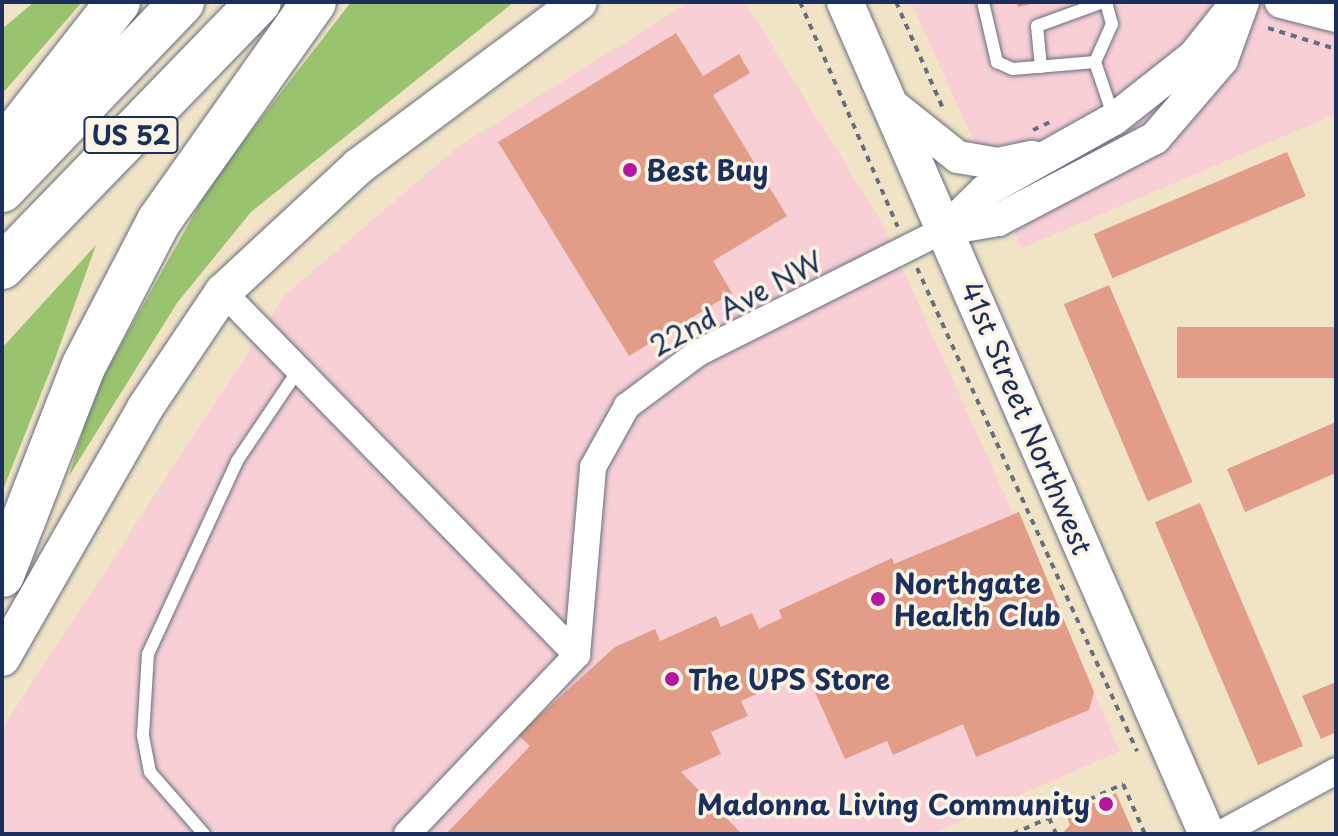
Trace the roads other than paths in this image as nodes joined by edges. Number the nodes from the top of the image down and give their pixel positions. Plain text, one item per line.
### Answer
1 (118, 2) edge
2 (182, 2) edge
3 (259, 2) edge
4 (314, 2) edge
5 (579, 2) edge
6 (845, 2) edge
7 (983, 2) edge
8 (1104, 2) edge
9 (1240, 2) edge
10 (1274, 15) edge
11 (1336, 16) edge
12 (1095, 62) junction
13 (1041, 67) junction
14 (890, 103) junction
15 (1114, 119) junction
16 (1066, 130) junction
17 (2, 150) edge
18 (1120, 160) junction
19 (2, 190) edge
20 (946, 229) junction
21 (2, 267) edge
22 (223, 292) junction
23 (299, 369) junction
24 (2, 575) edge
25 (577, 655) junction
26 (2, 658) edge
27 (1336, 771) edge
28 (204, 834) edge
29 (407, 834) edge
30 (1207, 834) edge
31 (1220, 834) edge

1 - 17 highway
2 - 19 highway, US 52
3 - 21 highway, US 52
4 - 24 highway
5 - 22 main road
6 - 14 main road, 41st Street Northwest
7 - 13 lane
8 - 12 lane
8 - 13 lane
9 - 15 street
9 - 18 street
10 - 11 street
12 - 13 lane
12 - 15 lane
14 - 16 street
14 - 20 main road, 41st Street Northwest
15 - 16 street
15 - 18 street
16 - 20 street
18 - 20 street
20 - 25 street, 22nd Ave NW
20 - 30 main road, 41st Street Northwest
22 - 23 street
22 - 26 main road
23 - 25 street
23 - 28 lane
25 - 29 street
27 - 31 street

